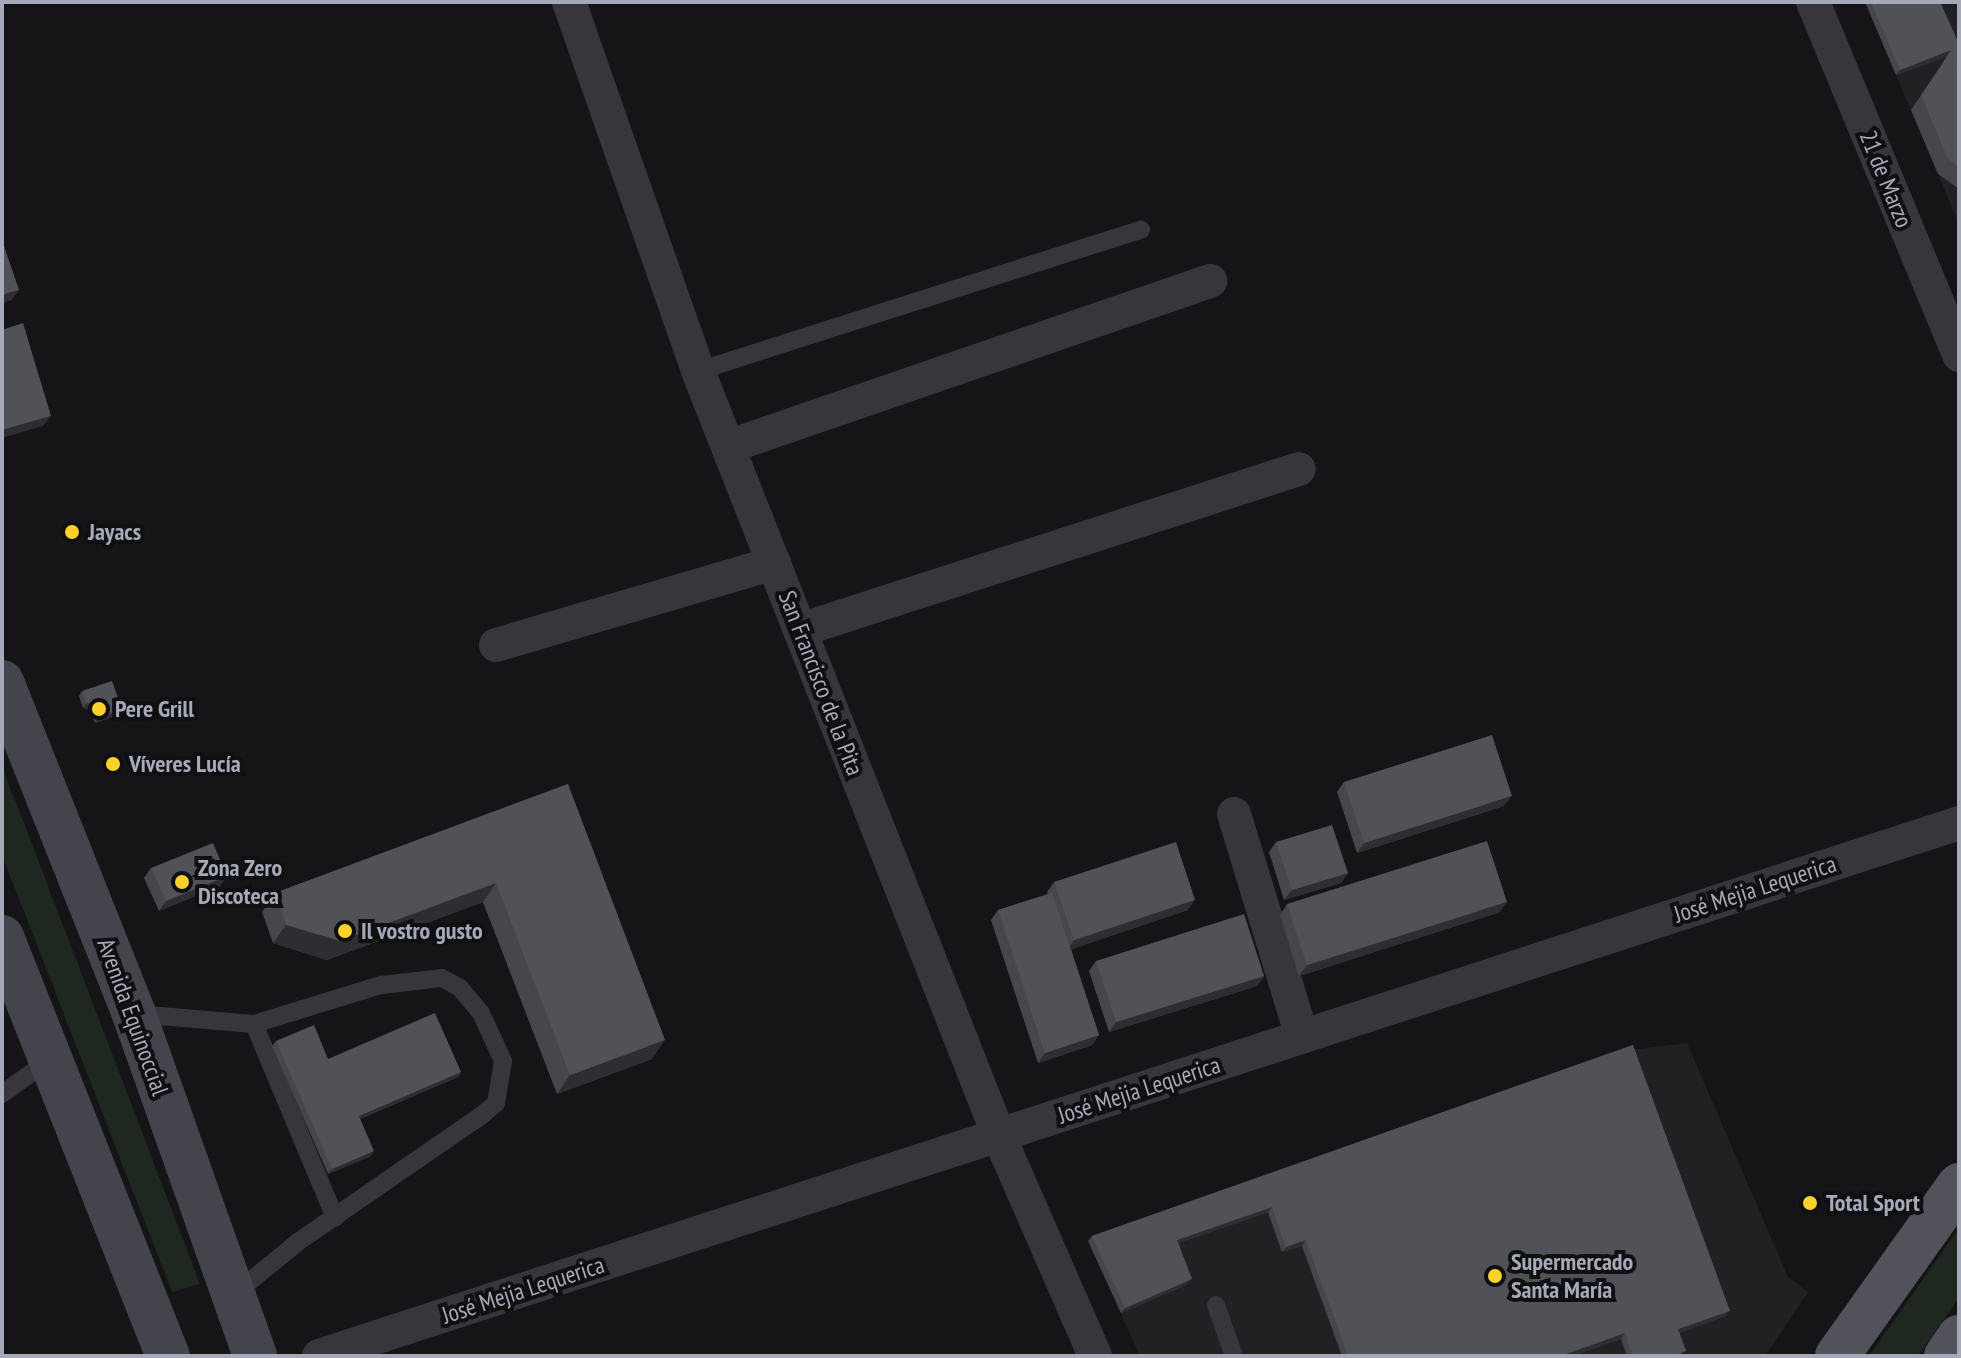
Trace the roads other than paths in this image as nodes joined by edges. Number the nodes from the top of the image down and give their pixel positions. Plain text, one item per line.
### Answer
1 (569, 2) edge
2 (1813, 2) edge
3 (1141, 230) dead end
4 (1210, 281) dead end
5 (1959, 355) edge
6 (698, 371) junction
7 (730, 446) junction
8 (1299, 469) dead end
9 (774, 563) junction
10 (800, 630) junction
11 (496, 645) dead end
12 (2, 682) edge
13 (1234, 814) dead end
14 (1959, 823) edge
15 (2, 937) edge
16 (134, 1014) junction
17 (254, 1024) junction
18 (1302, 1037) junction
19 (51, 1059) junction
20 (2, 1094) edge
21 (999, 1136) junction
22 (1959, 1185) edge
23 (335, 1218) junction
24 (230, 1298) junction
25 (1216, 1305) dead end
26 (1959, 1337) edge
27 (168, 1356) edge
28 (255, 1356) edge
29 (319, 1356) edge
30 (1095, 1356) edge
31 (1234, 1356) edge
32 (1837, 1356) edge
33 (1946, 1356) edge

1 - 6 street, San Francisco de la Pita
2 - 5 street, 21 de Marzo
3 - 6 lane
4 - 7 street
6 - 7 street, San Francisco de la Pita
7 - 9 street, San Francisco de la Pita
8 - 10 street
9 - 10 street, San Francisco de la Pita
9 - 11 street
10 - 21 street, San Francisco de la Pita
12 - 16 main road, Avenida Equinoccial
13 - 18 street
14 - 18 street, José Mejia Lequerica
15 - 19 main road
16 - 17 lane
16 - 24 main road, Avenida Equinoccial
17 - 23 lane
17 - 23 lane
18 - 21 street, José Mejia Lequerica
19 - 20 lane
19 - 27 main road
21 - 29 street, José Mejia Lequerica
21 - 30 street, San Francisco de la Pita
22 - 32 main road
23 - 24 lane
24 - 28 main road, Avenida Equinoccial
25 - 31 lane
26 - 33 main road

